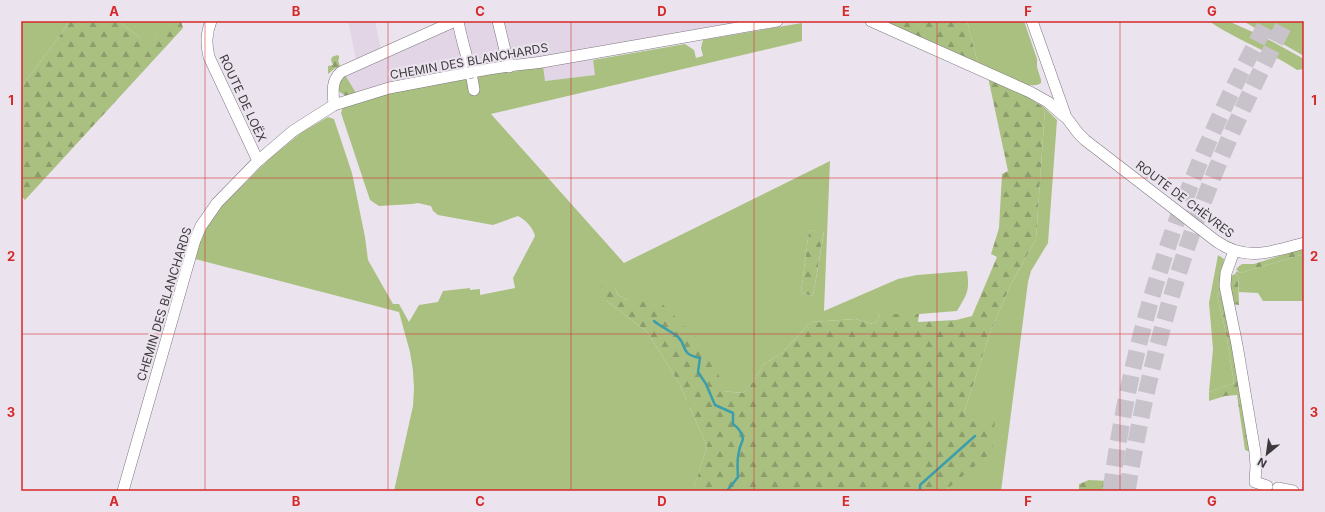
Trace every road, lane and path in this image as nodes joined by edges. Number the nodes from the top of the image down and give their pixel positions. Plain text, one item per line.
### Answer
1 (211, 21) edge
2 (456, 21) edge
3 (498, 21) edge
4 (777, 21) edge
5 (870, 21) edge
6 (1032, 21) edge
7 (509, 67) junction
8 (1052, 76) junction
9 (474, 90) dead end
10 (1030, 92) junction
11 (334, 104) junction
12 (1066, 117) junction
13 (258, 161) junction
14 (1304, 243) edge
15 (1234, 251) junction
16 (123, 491) edge
17 (1293, 491) edge

1 - 13 street, ROUTE DE LOËX
2 - 9 street
2 - 11 street
3 - 7 street
4 - 7 street, CHEMIN DES BLANCHARDS
5 - 10 street
6 - 8 street, ROUTE DE CHÈVRES
7 - 11 street, CHEMIN DES BLANCHARDS
8 - 10 street
8 - 12 street, ROUTE DE CHÈVRES
10 - 12 street
11 - 13 street, CHEMIN DES BLANCHARDS
12 - 15 street, ROUTE DE CHÈVRES
13 - 16 street, CHEMIN DES BLANCHARDS
14 - 15 street
15 - 17 street, ROUTE DE CHÈVRES

